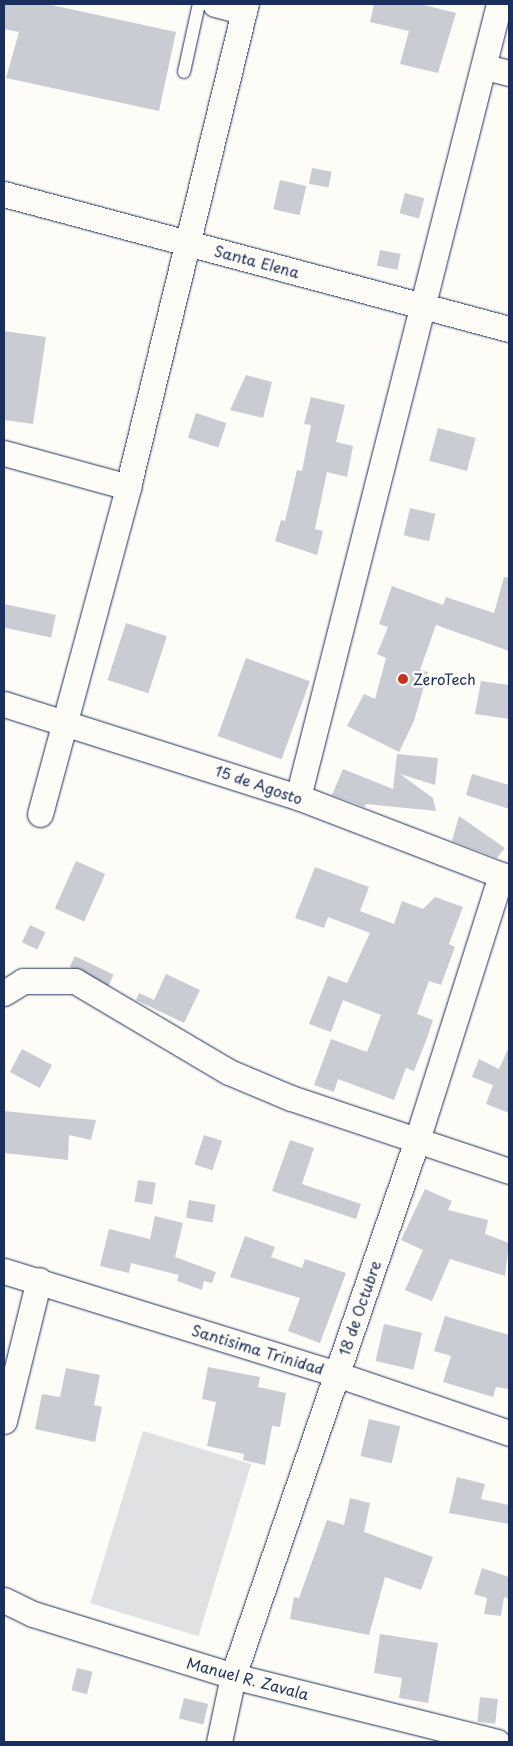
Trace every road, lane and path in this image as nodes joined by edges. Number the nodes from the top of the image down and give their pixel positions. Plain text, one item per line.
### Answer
1 (199, 4) edge
2 (215, 4) edge
3 (499, 4) edge
4 (245, 8) edge
5 (485, 67) junction
6 (184, 72) dead end
7 (509, 73) edge
8 (4, 194) edge
9 (187, 242) junction
10 (420, 305) junction
11 (509, 329) edge
12 (4, 453) edge
13 (128, 487) junction
14 (4, 704) edge
15 (65, 720) junction
16 (298, 797) junction
17 (40, 814) dead end
18 (505, 876) edge
19 (4, 993) edge
20 (417, 1140) junction
21 (509, 1171) edge
22 (4, 1272) edge
23 (39, 1280) junction
24 (336, 1374) junction
25 (4, 1421) edge
26 (509, 1433) edge
27 (4, 1600) edge
28 (233, 1676) junction
29 (219, 1742) edge
30 (497, 1742) edge

1 - 6 lane
2 - 4 street
3 - 5 street
4 - 9 street
5 - 7 street
5 - 10 street
8 - 9 street, Santa Elena
9 - 10 street, Santa Elena
9 - 13 street
10 - 11 street, Santa Elena
10 - 16 street
12 - 13 street
13 - 15 street
14 - 15 street, 15 de Agosto
15 - 16 street, 15 de Agosto
15 - 17 street
16 - 18 street, 15 de Agosto
18 - 20 street, 18 de Octubre
19 - 20 street
20 - 21 street
20 - 24 street, 18 de Octubre
22 - 23 street, Santisima Trinidad
23 - 24 street, Santisima Trinidad
23 - 25 street
24 - 26 street, Santisima Trinidad
24 - 28 street, 18 de Octubre
27 - 28 street, Manuel R. Zavala
28 - 29 street, 18 de Octubre
28 - 30 street, Manuel R. Zavala

